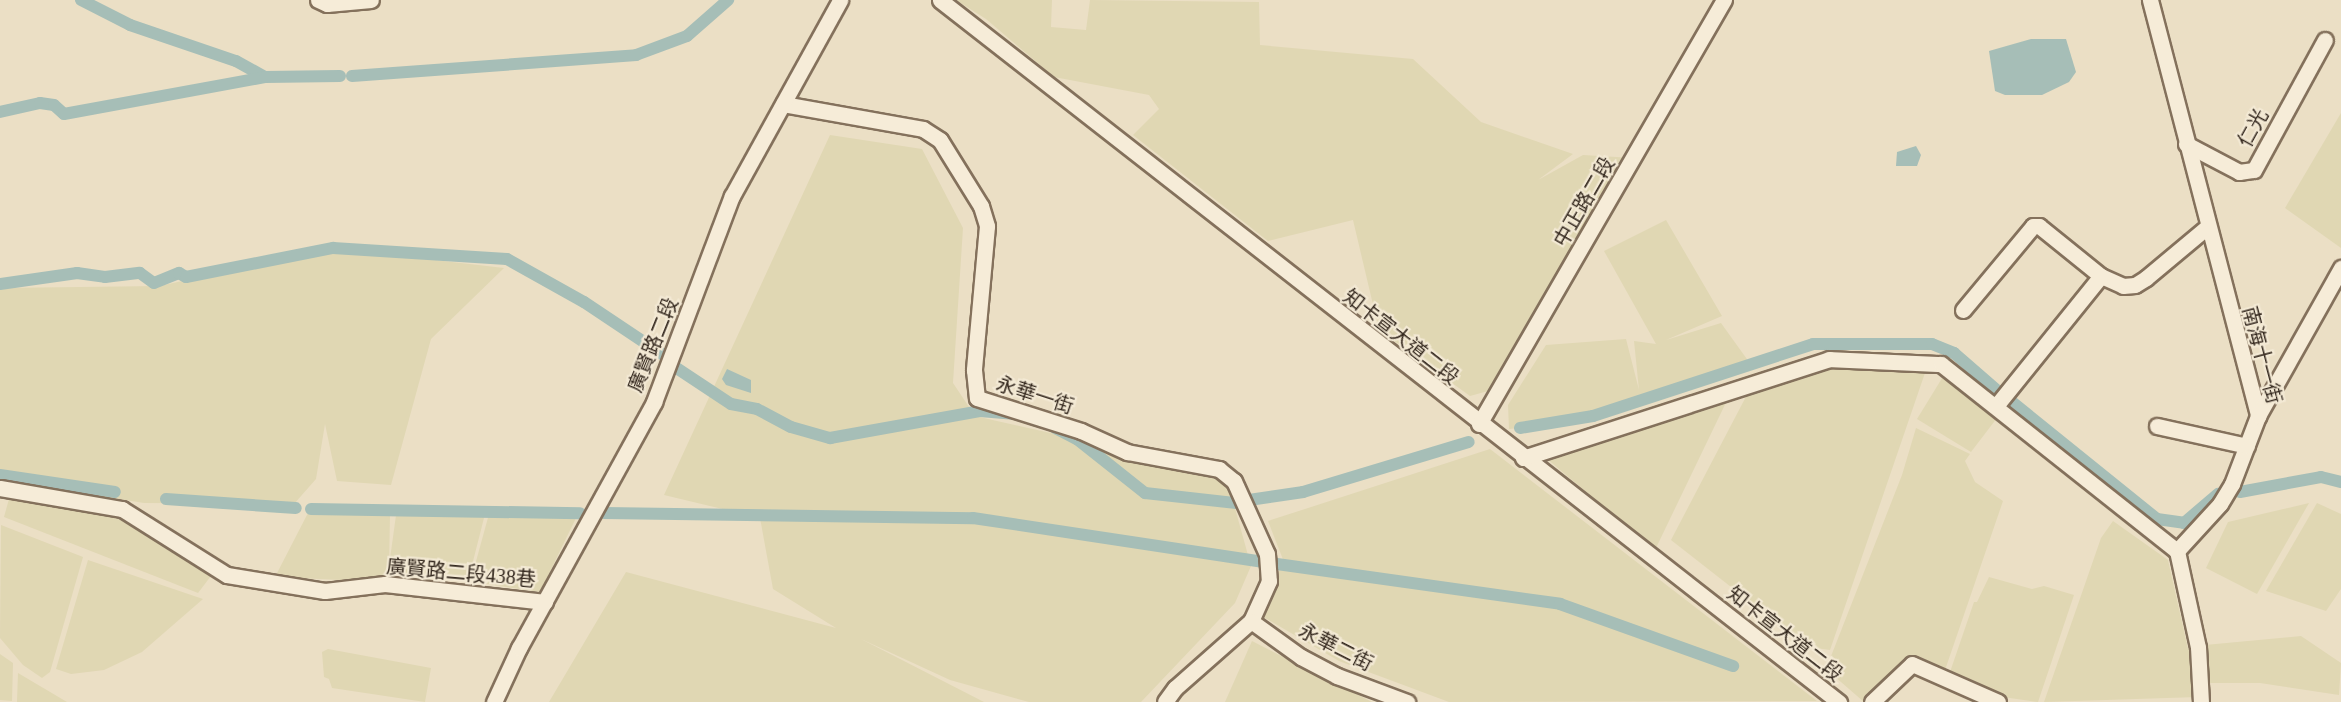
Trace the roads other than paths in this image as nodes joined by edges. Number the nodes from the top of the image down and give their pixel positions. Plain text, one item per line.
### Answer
1 (318, 0) edge
2 (370, 0) edge
3 (840, 0) edge
4 (940, 0) edge
5 (1724, 0) edge
6 (2150, 0) edge
7 (2325, 40) dead end
8 (783, 104) junction
9 (2186, 144) junction
10 (2207, 226) junction
11 (2341, 268) edge
12 (2101, 276) junction
13 (1963, 310) dead end
14 (1996, 406) junction
15 (2258, 416) junction
16 (1479, 424) junction
17 (2157, 426) dead end
18 (2247, 446) junction
19 (1523, 458) junction
20 (0, 488) edge
21 (2177, 551) junction
22 (545, 602) junction
23 (1251, 621) junction
24 (494, 702) edge
25 (1165, 702) edge
26 (1407, 702) edge
27 (1837, 702) edge
28 (1872, 702) edge
29 (1998, 702) edge
30 (2201, 702) edge

1 - 2 street
3 - 8 street, 廣賢路二段
4 - 16 street, 知卡宣大道二段
5 - 16 street, 中正路二段
6 - 9 street, 南海十一街
7 - 9 street, 仁光
8 - 22 street, 廣賢路二段
8 - 23 street, 永華一街
9 - 10 street, 南海十一街
10 - 12 street
10 - 15 street, 南海十一街
11 - 15 street
12 - 13 street
12 - 14 street
14 - 19 street
14 - 21 street
15 - 18 street, 南海十一街
16 - 19 street, 知卡宣大道二段
17 - 18 street
18 - 21 street, 南海十一街
19 - 27 street, 知卡宣大道二段
20 - 22 street, 廣賢路二段438巷
21 - 30 street
22 - 24 street, 廣賢路二段
23 - 25 street, 永華一街
23 - 26 street, 永華二街
28 - 29 street

